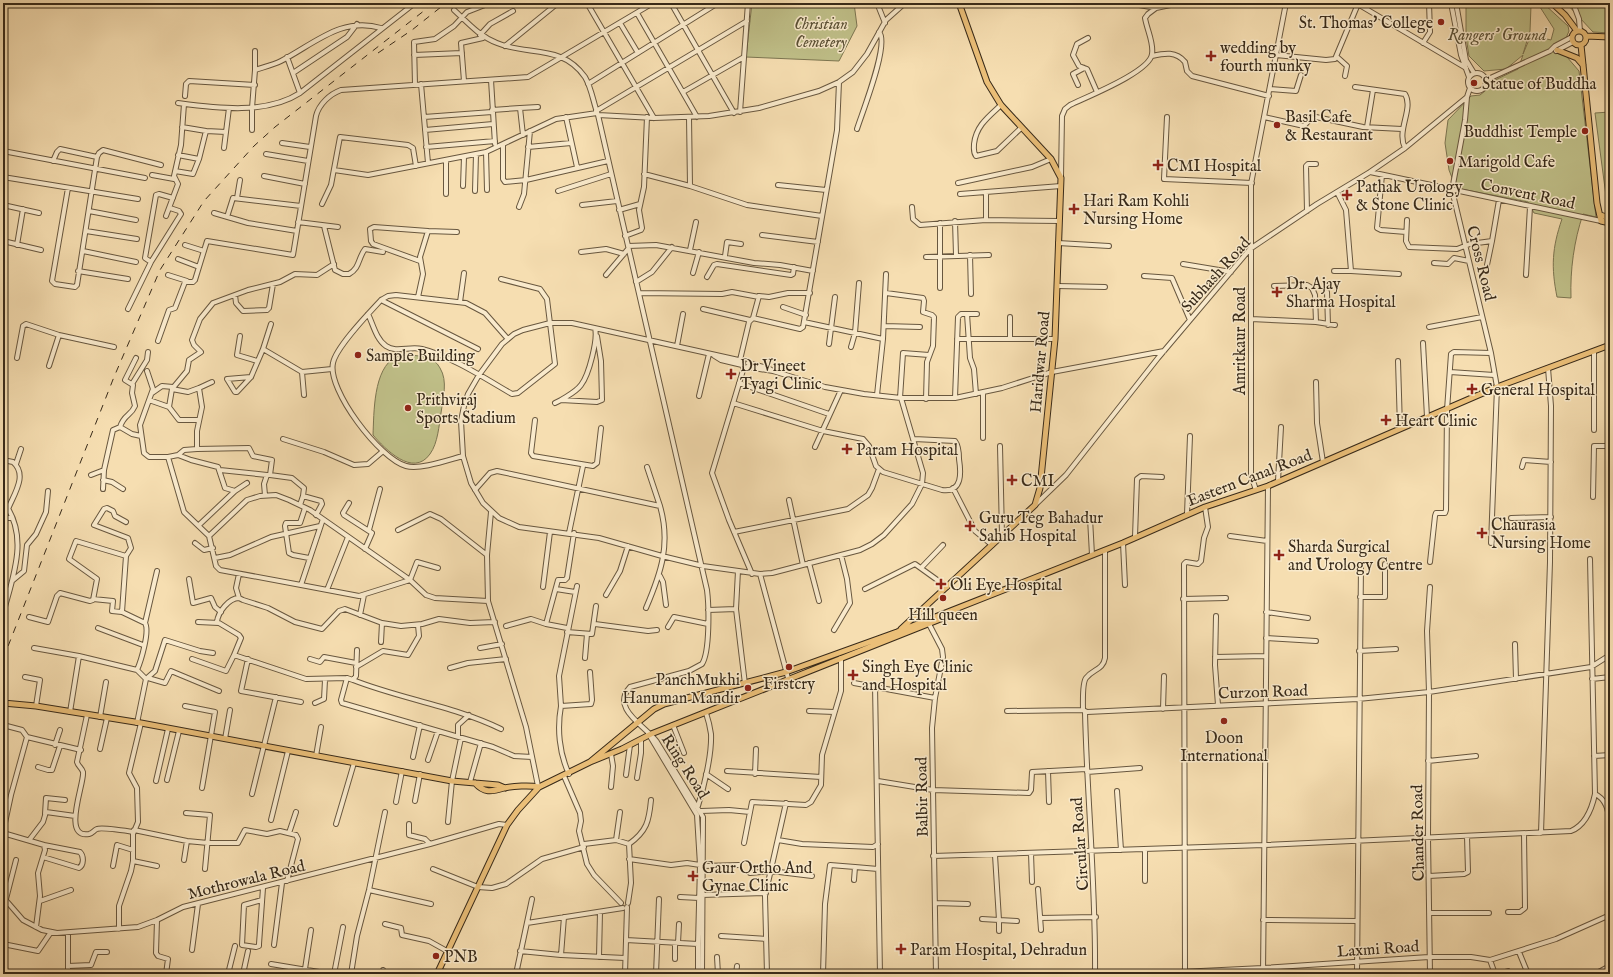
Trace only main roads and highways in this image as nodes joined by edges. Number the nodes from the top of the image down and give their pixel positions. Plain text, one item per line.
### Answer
1 (959, 3) edge
2 (1552, 3) edge
3 (1578, 31) junction
4 (1586, 36) junction
5 (1610, 37) edge
6 (1581, 45) junction
7 (1557, 50) road end
8 (1583, 64) junction
9 (1601, 218) junction
10 (1610, 218) edge
11 (1610, 223) edge
12 (1610, 345) edge
13 (956, 610) junction
14 (898, 634) junction
15 (841, 656) junction
16 (3, 703) edge
17 (590, 762) junction
18 (472, 782) junction
19 (539, 787) junction
20 (504, 788) junction
21 (437, 972) edge

1 - 14 main road, Haridwar Road
2 - 3 main road
3 - 4 main road
3 - 6 main road
4 - 5 main road
4 - 6 main road
6 - 8 main road
7 - 8 main road
8 - 9 main road
9 - 10 main road, Convent Road
9 - 11 main road, Convent Road
12 - 13 main road, Eastern Canal Road
13 - 14 main road, Eastern Canal Road
13 - 14 main road
14 - 15 main road
15 - 17 main road
15 - 17 main road
16 - 18 main road
17 - 19 main road
18 - 20 main road
18 - 20 main road
19 - 20 main road
19 - 21 main road

